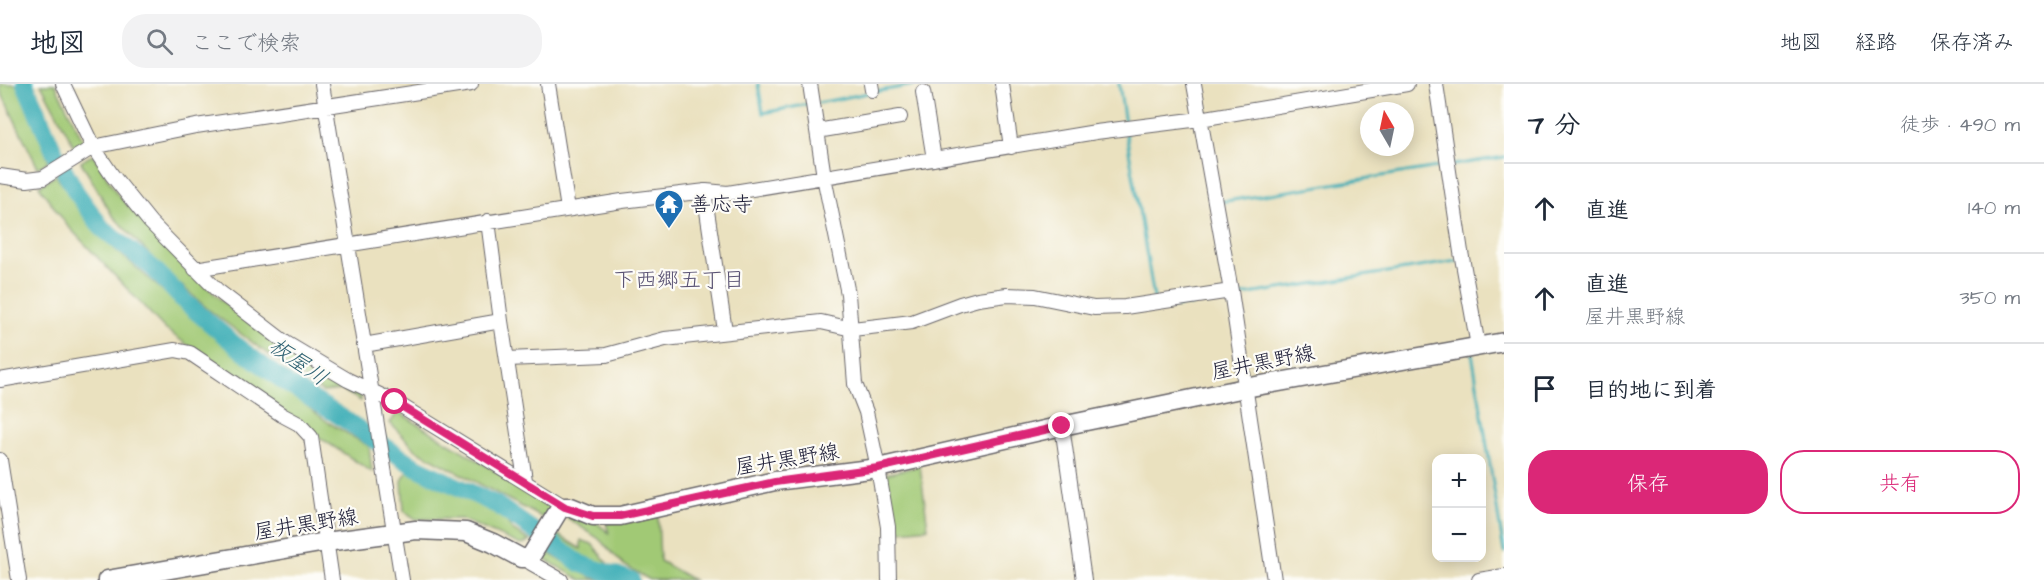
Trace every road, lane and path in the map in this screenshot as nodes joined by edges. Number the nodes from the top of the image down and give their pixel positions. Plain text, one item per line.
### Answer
1 (63, 84) edge
2 (322, 84) edge
3 (471, 84) edge
4 (548, 84) edge
5 (810, 84) edge
6 (1002, 84) edge
7 (1194, 84) edge
8 (1407, 84) edge
9 (1436, 84) edge
10 (923, 92) dead end
11 (326, 107) junction
12 (900, 117) dead end
13 (1200, 119) junction
14 (817, 131) junction
15 (1011, 147) junction
16 (91, 149) junction
17 (934, 159) junction
18 (0, 176) edge
19 (824, 177) junction
20 (704, 191) junction
21 (568, 209) junction
22 (488, 221) junction
23 (349, 244) junction
24 (195, 269) junction
25 (1231, 291) junction
26 (501, 321) junction
27 (852, 329) junction
28 (725, 331) junction
29 (1504, 342) edge
30 (364, 345) junction
31 (1478, 346) junction
32 (507, 359) junction
33 (0, 380) edge
34 (1245, 388) junction
35 (373, 394) junction
36 (1062, 426) junction
37 (0, 460) edge
38 (878, 468) junction
39 (525, 480) junction
40 (2, 487) edge
41 (562, 508) junction
42 (395, 533) junction
43 (326, 543) junction
44 (530, 557) junction
45 (1504, 576) edge
46 (19, 580) edge
47 (107, 580) edge
48 (332, 580) edge
49 (402, 580) edge
50 (561, 580) edge
51 (889, 580) edge
52 (1084, 580) edge
53 (1274, 580) edge
54 (1479, 580) edge

1 - 16 street
2 - 11 street
3 - 11 street
4 - 21 street
5 - 14 street
6 - 15 street
7 - 13 street
8 - 13 street
9 - 31 street
10 - 17 street
11 - 16 street
11 - 23 street
12 - 14 street
13 - 15 street
13 - 25 street
14 - 19 street
15 - 17 street
16 - 18 street
16 - 24 street
17 - 19 street
19 - 20 street
19 - 27 street
20 - 21 street
20 - 28 street
21 - 22 street
22 - 23 street
22 - 26 street
23 - 24 street
23 - 30 street
24 - 35 street
25 - 27 street
25 - 34 street
26 - 30 street
26 - 32 street
27 - 28 street
27 - 38 street
28 - 32 street
29 - 31 main road, 屋井黒野線
30 - 35 street
31 - 34 main road, 屋井黒野線
32 - 39 street
33 - 43 street
34 - 36 main road, 屋井黒野線
34 - 53 street
35 - 39 street
35 - 42 street
36 - 38 main road, 屋井黒野線
36 - 52 street
37 - 40 street
38 - 41 main road, 屋井黒野線
38 - 51 street
39 - 41 street
40 - 46 street
41 - 44 main road
42 - 43 main road, 屋井黒野線
42 - 44 main road, 屋井黒野線
42 - 49 street
43 - 47 main road, 屋井黒野線
43 - 48 street
44 - 50 street
45 - 54 street

